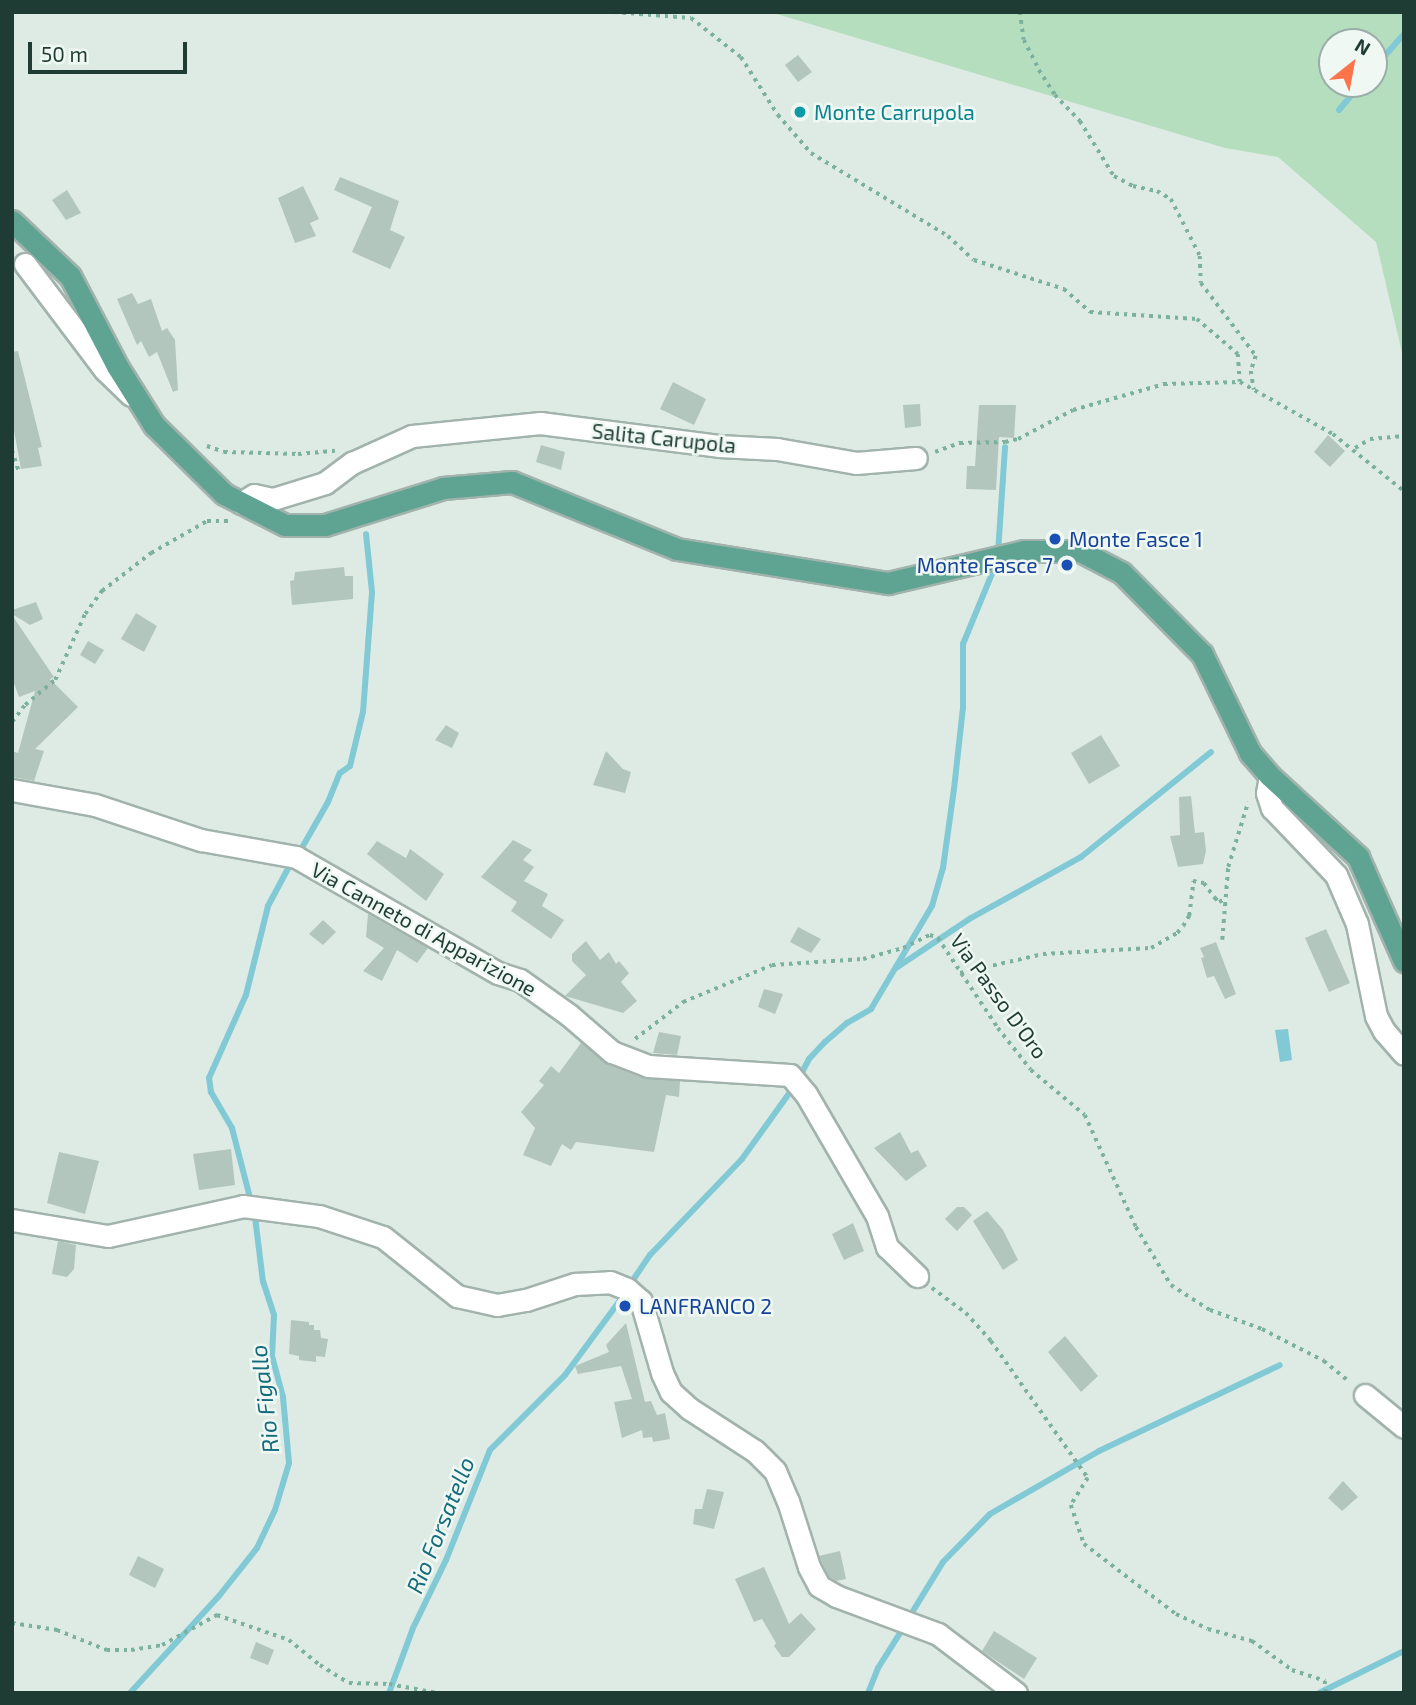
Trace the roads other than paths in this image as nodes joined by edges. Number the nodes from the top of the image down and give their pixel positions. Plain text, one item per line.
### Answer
1 (12, 221) edge
2 (24, 264) dead end
3 (138, 401) junction
4 (916, 458) road end
5 (242, 504) junction
6 (1270, 776) junction
7 (12, 790) edge
8 (1404, 961) edge
9 (1404, 1054) edge
10 (12, 1220) edge
11 (917, 1276) road end
12 (1365, 1395) road end
13 (1404, 1427) edge
14 (1016, 1693) edge

1 - 3 main road
2 - 3 street
3 - 5 main road
4 - 5 street, Salita Carupola
5 - 6 main road
6 - 8 main road
6 - 9 street
7 - 11 street, Via Canneto di Apparizione
10 - 14 street
12 - 13 street

